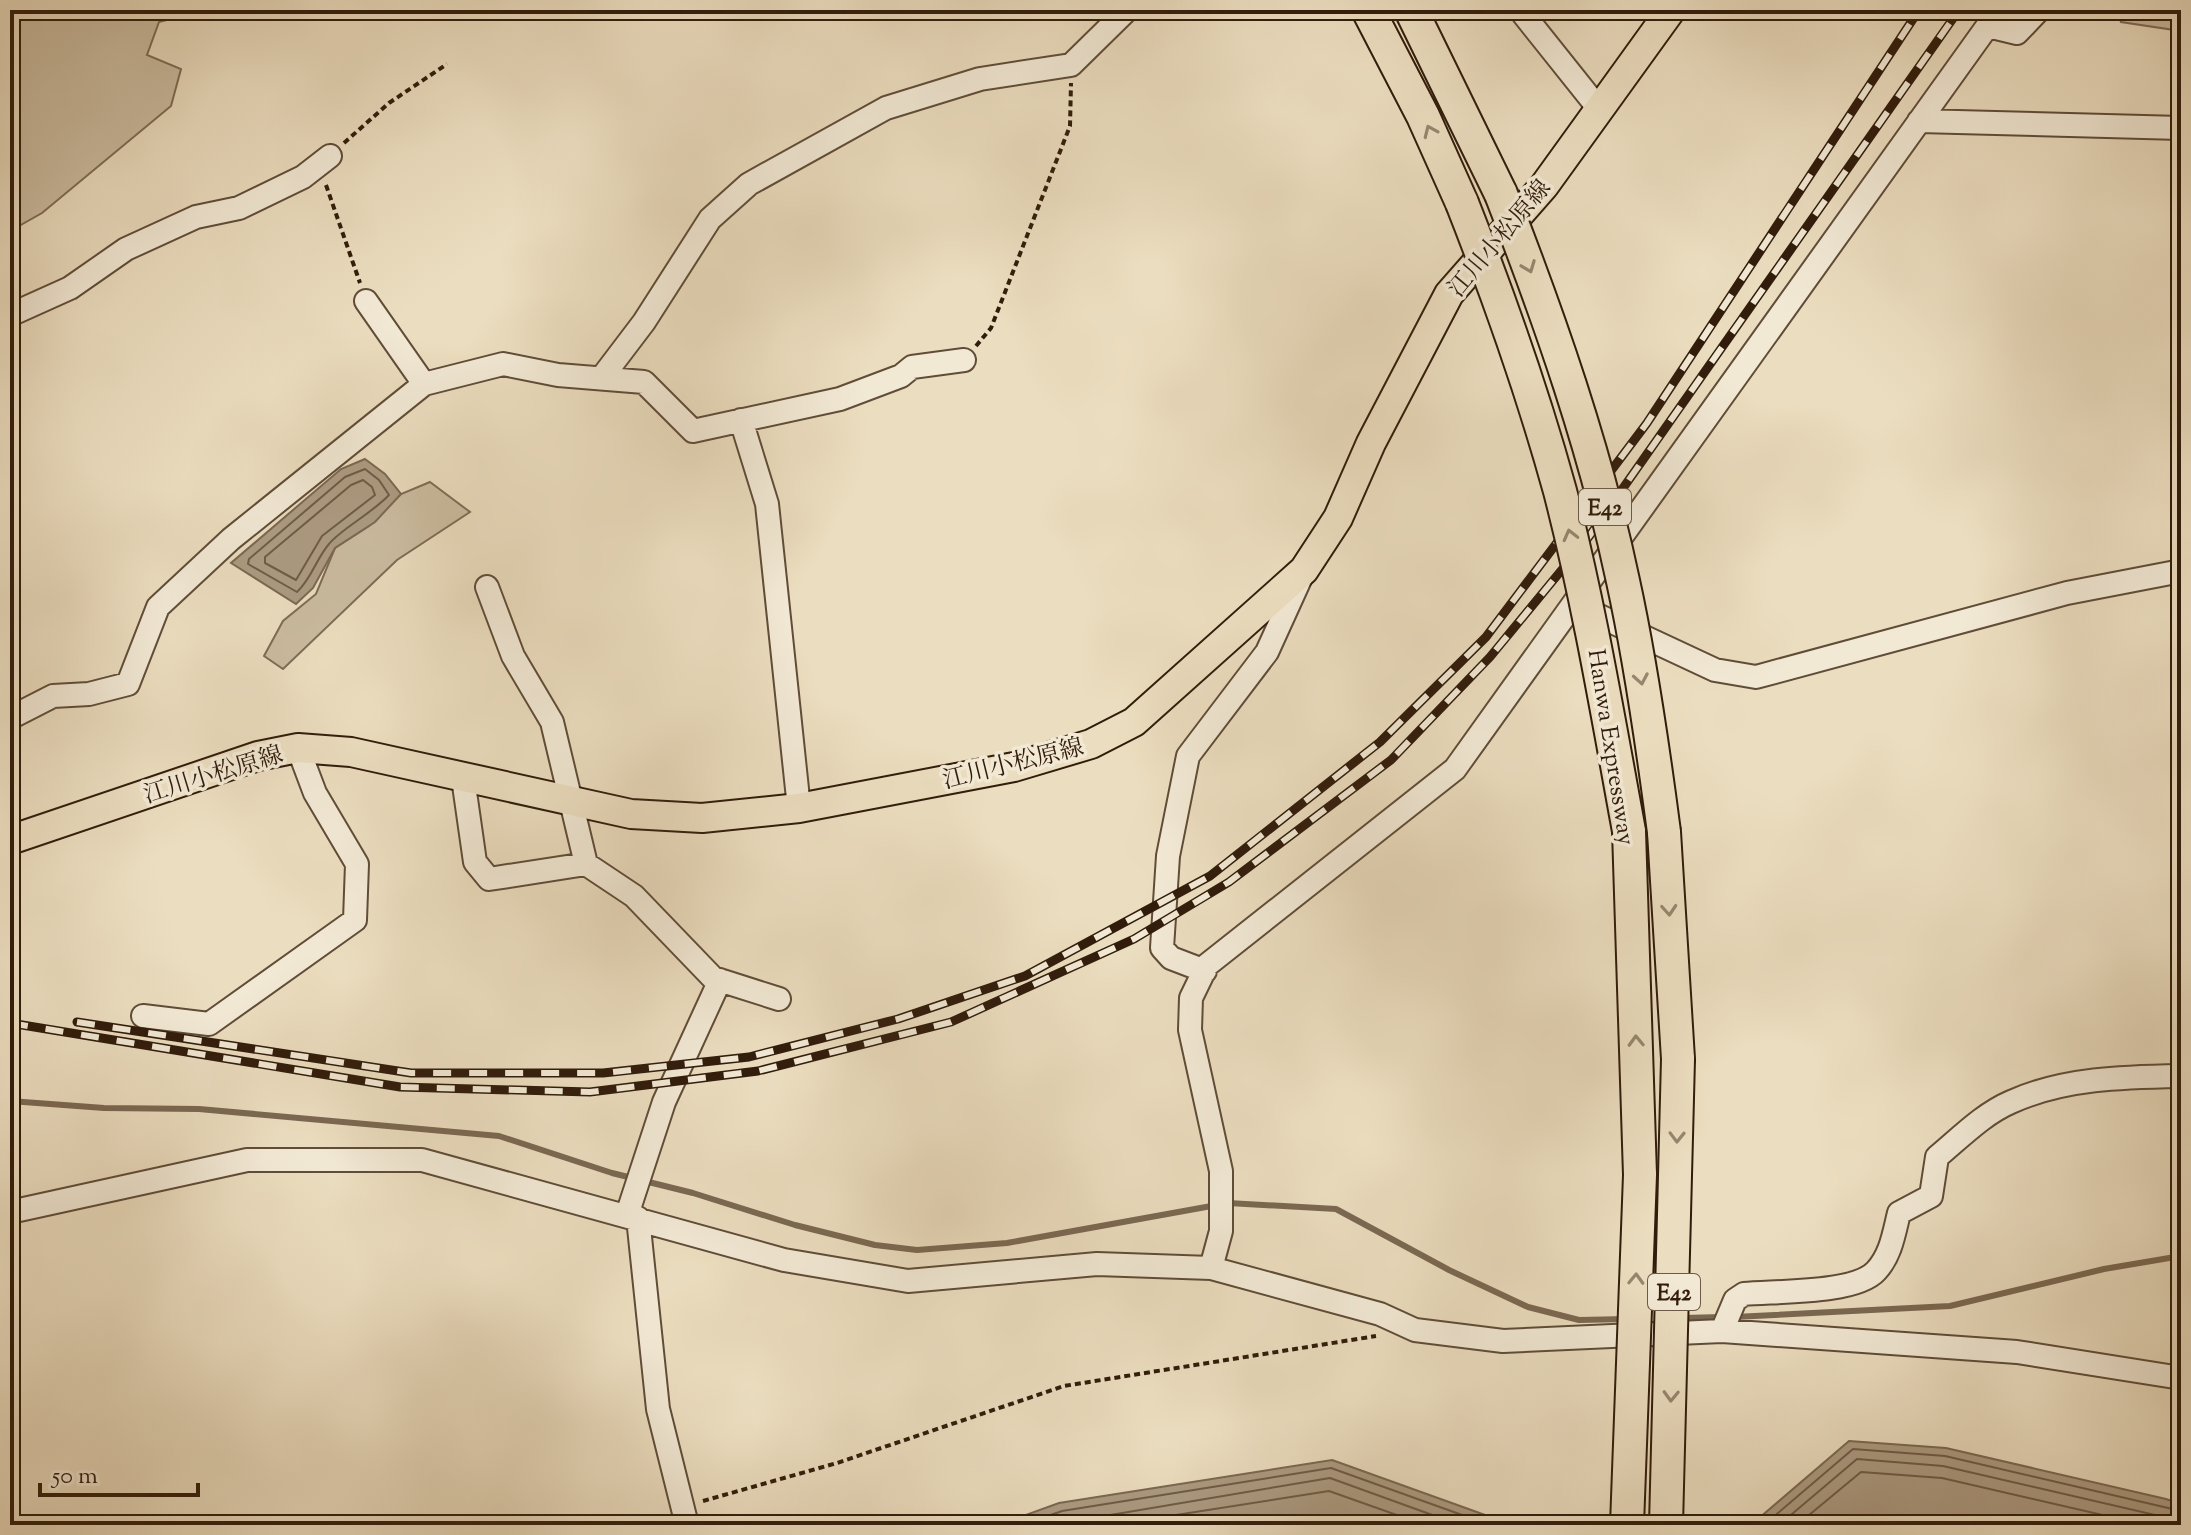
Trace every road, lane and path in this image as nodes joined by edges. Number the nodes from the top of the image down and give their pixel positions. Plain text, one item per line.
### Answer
1 (1127, 10) edge
2 (1368, 10) edge
3 (1411, 10) edge
4 (1520, 10) edge
5 (1671, 10) edge
6 (2039, 10) edge
7 (1994, 18) edge
8 (447, 64) dead end
9 (1071, 65) junction
10 (1599, 109) junction
11 (1919, 121) junction
12 (2181, 128) edge
13 (325, 160) junction
14 (366, 301) joint
15 (10, 315) edge
16 (964, 360) joint
17 (603, 376) junction
18 (424, 384) junction
19 (741, 420) junction
20 (1304, 570) junction
21 (2181, 571) edge
22 (487, 587) dead end
23 (1573, 603) junction
24 (10, 718) edge
25 (298, 748) junction
26 (463, 778) junction
27 (571, 801) junction
28 (799, 808) junction
29 (10, 840) edge
30 (586, 864) junction
31 (1205, 971) junction
32 (720, 980) junction
33 (779, 999) dead end
34 (143, 1016) dead end
35 (2181, 1076) edge
36 (10, 1212) edge
37 (633, 1217) junction
38 (1211, 1268) junction
39 (1415, 1330) junction
40 (1722, 1331) junction
41 (2181, 1378) edge
42 (684, 1516) edge
43 (650, 1525) edge
44 (1627, 1525) edge
45 (1666, 1525) edge

1 - 9 street
44 -> 2 highway, Hanwa Expressway / E42, bridge
3 -> 45 highway, Hanwa Expressway / E42, bridge
4 - 10 street
5 - 10 main road, 江川小松原線
6 - 7 street
7 - 11 street
8 - 13 path
9 - 16 path
9 - 17 street
10 - 20 main road, 江川小松原線
11 - 12 street
11 - 23 street
13 - 14 path
13 - 15 street
14 - 18 street
16 - 19 street
17 - 18 street
17 - 19 street
18 - 24 street
19 - 28 street
20 - 28 main road, 江川小松原線
20 - 31 street
21 - 23 street
22 - 27 street
23 - 31 street
25 - 26 main road, 江川小松原線
25 - 29 main road, 江川小松原線
25 - 34 street
26 - 27 main road, 江川小松原線
26 - 30 street
27 - 28 main road, 江川小松原線
27 - 30 street
30 - 32 street
31 - 38 street
32 - 33 street
32 - 37 street
35 - 40 street
36 - 37 street
37 - 38 street
37 - 42 street
38 - 39 street
39 - 40 street
39 - 42 path
40 - 41 street
42 - 43 path

